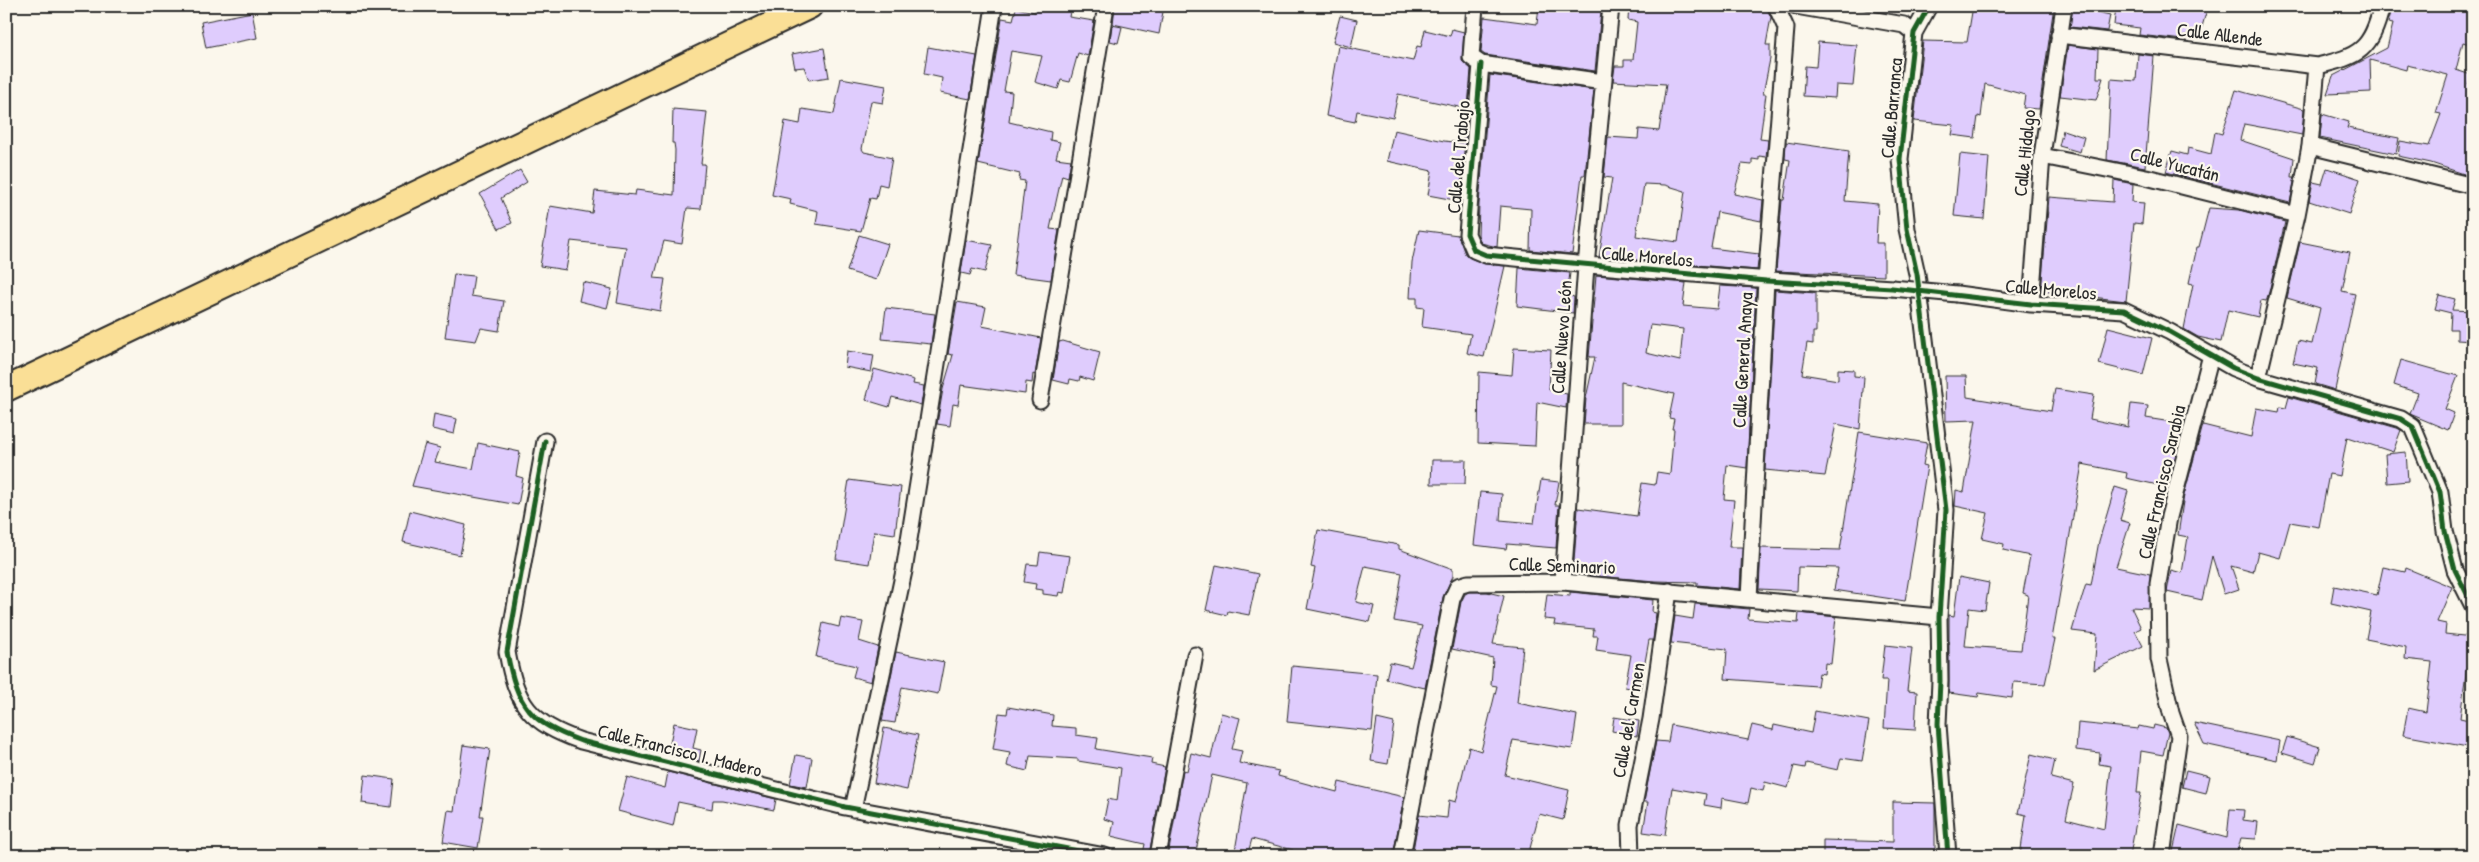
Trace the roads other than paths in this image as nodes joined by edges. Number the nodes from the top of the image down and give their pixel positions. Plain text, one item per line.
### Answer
1 (810, 6) edge
2 (994, 6) edge
3 (1106, 6) edge
4 (1475, 6) edge
5 (1611, 6) edge
6 (1776, 6) edge
7 (1796, 6) edge
8 (1929, 6) edge
9 (2064, 6) edge
10 (2382, 6) edge
11 (1914, 33) junction
12 (2059, 35) junction
13 (1481, 64) junction
14 (2318, 66) junction
15 (1604, 82) junction
16 (2310, 146) junction
17 (2042, 156) junction
18 (2473, 186) edge
19 (2297, 215) junction
20 (1474, 250) joint
21 (1586, 266) junction
22 (1766, 281) junction
23 (2031, 304) junction
24 (2211, 355) junction
25 (2258, 378) junction
26 (6, 389) edge
27 (1040, 400) dead end
28 (545, 441) dead end
29 (1563, 582) junction
30 (1669, 592) junction
31 (1749, 598) junction
32 (2473, 606) edge
33 (1939, 617) junction
34 (1195, 655) dead end
35 (854, 809) junction
36 (1105, 856) edge
37 (1158, 856) edge
38 (1402, 856) edge
39 (1631, 856) edge
40 (1948, 856) edge
41 (2162, 856) edge

1 - 26 main road
2 - 35 street
3 - 27 street
4 - 13 street, Calle del Trabajo
5 - 15 street, Calle Nuevo León
6 - 22 street, Calle General Anaya
7 - 11 street
8 - 11 street, Calle Barranca
9 - 12 street, Calle Hidalgo
10 - 14 street
11 - 33 street, Calle Barranca
12 - 14 street, Calle Allende
12 - 17 street, Calle Hidalgo
13 - 15 street
13 - 20 street, Calle del Trabajo
14 - 16 street
15 - 21 street, Calle Nuevo León
16 - 18 street
16 - 19 street
17 - 19 street, Calle Yucatán
17 - 23 street, Calle Hidalgo
19 - 25 street
20 - 21 street, Calle Morelos
21 - 22 street, Calle Morelos
21 - 29 street, Calle Nuevo León
22 - 23 street, Calle Morelos, bridge
22 - 31 street, Calle General Anaya
23 - 24 street, Calle Morelos
24 - 25 street, Calle Morelos
24 - 41 street, Calle Francisco Sarabia
25 - 32 street, Calle Morelos
28 - 35 street, Calle Francisco I. Madero
29 - 30 street, Calle Seminario
29 - 38 street, Calle Seminario
30 - 31 street, Calle Seminario
30 - 39 street, Calle del Carmen
31 - 33 street, Calle Seminario
33 - 40 street, Calle Barranca
34 - 37 street
35 - 36 street, Calle Francisco I. Madero

